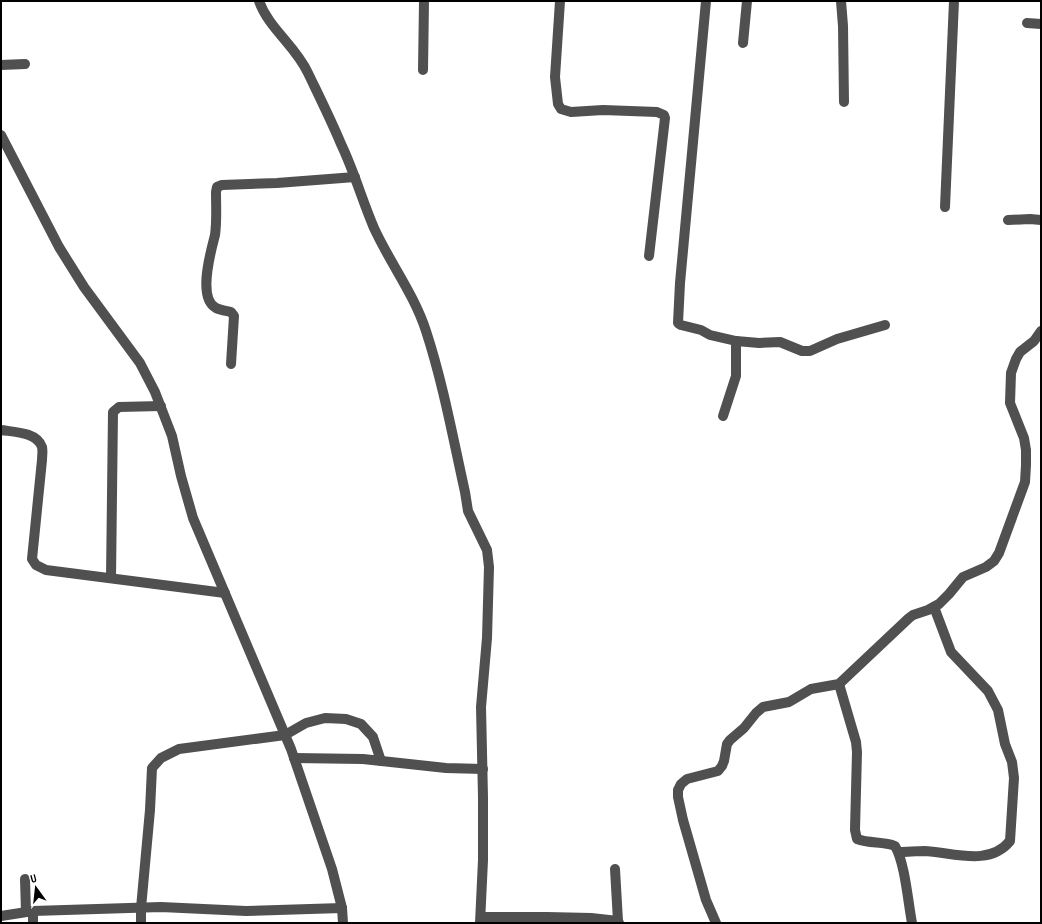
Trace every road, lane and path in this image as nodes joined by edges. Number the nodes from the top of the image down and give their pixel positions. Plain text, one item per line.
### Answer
1 (259, 1) edge
2 (424, 1) edge
3 (560, 1) edge
4 (706, 1) edge
5 (747, 1) edge
6 (841, 1) edge
7 (954, 1) edge
8 (1027, 23) dead end
9 (1041, 24) edge
10 (743, 43) dead end
11 (25, 64) dead end
12 (1, 65) edge
13 (423, 70) dead end
14 (844, 102) dead end
15 (1, 135) edge
16 (355, 177) junction
17 (946, 206) dead end
18 (1008, 220) dead end
19 (1041, 220) edge
20 (649, 256) dead end
21 (885, 325) dead end
22 (1041, 331) edge
23 (736, 341) junction
24 (231, 364) dead end
25 (161, 406) junction
26 (723, 416) dead end
27 (1, 430) edge
28 (111, 578) junction
29 (225, 593) junction
30 (934, 608) junction
31 (839, 684) junction
32 (285, 735) junction
33 (294, 758) junction
34 (381, 761) junction
35 (483, 769) junction
36 (899, 852) junction
37 (615, 869) dead end
38 (25, 879) dead end
39 (141, 908) junction
40 (342, 908) junction
41 (30, 912) junction
42 (1, 916) edge
43 (480, 920) edge
44 (618, 922) edge
45 (33, 923) edge
46 (141, 923) edge
47 (343, 923) edge
48 (716, 923) edge
49 (912, 923) edge

1 - 16 street
2 - 13 street
3 - 20 street
4 - 23 street
5 - 10 street
6 - 14 street
7 - 17 street
8 - 9 street
11 - 12 street
15 - 25 street
16 - 24 street
16 - 35 street
18 - 19 street
21 - 23 street
22 - 30 street
23 - 26 street
25 - 28 street
25 - 29 street
27 - 28 street
28 - 29 street
29 - 32 street
30 - 31 street
30 - 36 street
31 - 36 street
31 - 48 street
32 - 33 street
32 - 34 street
32 - 39 street
33 - 34 street
33 - 40 street
34 - 35 street
35 - 43 street
36 - 49 street
37 - 44 street
38 - 41 street
39 - 40 street
39 - 41 street
39 - 46 street
40 - 47 street
41 - 42 street
41 - 45 street
43 - 44 street

